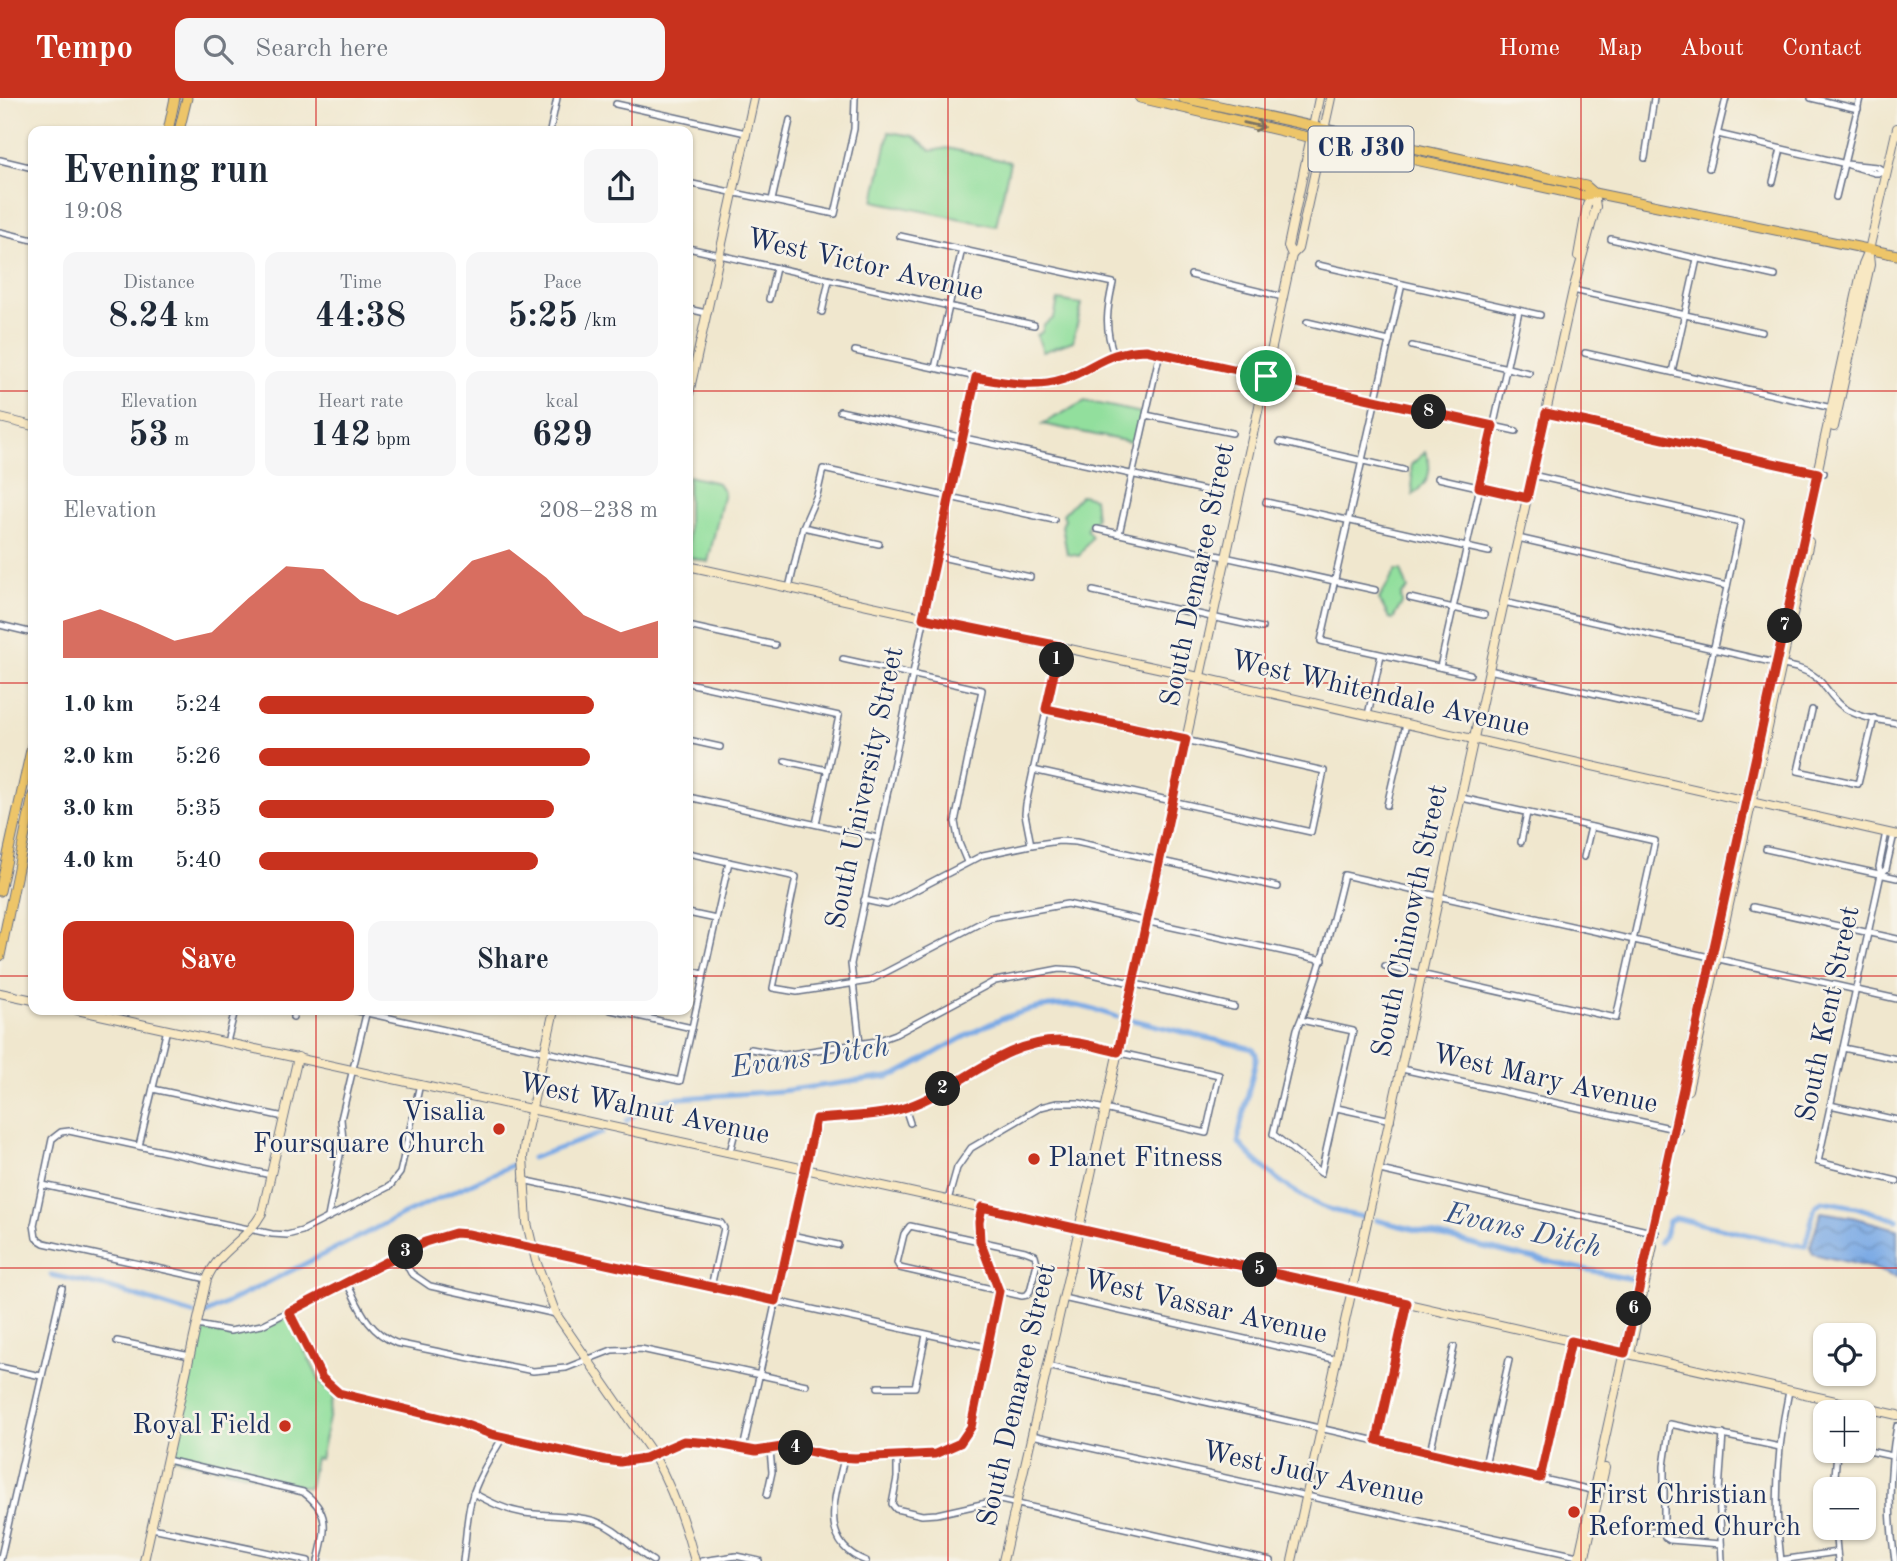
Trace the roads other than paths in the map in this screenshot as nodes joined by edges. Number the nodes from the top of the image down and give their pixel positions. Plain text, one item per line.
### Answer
1 (175, 98) edge
2 (187, 98) edge
3 (556, 98) edge
4 (754, 98) edge
5 (855, 98) edge
6 (1140, 98) edge
7 (1183, 98) edge
8 (1319, 98) edge
9 (1331, 98) edge
10 (1654, 98) edge
11 (1726, 98) edge
12 (1811, 98) edge
13 (1860, 98) edge
14 (616, 104) dead end
15 (1167, 105) junction
16 (1215, 105) junction
17 (1858, 109) junction
18 (790, 120) dead end
19 (169, 126) edge
20 (180, 126) edge
21 (551, 126) edge
22 (1313, 127) junction
23 (1897, 128) edge
24 (746, 133) junction
25 (1718, 134) junction
26 (1323, 135) junction
27 (1311, 138) junction
28 (1781, 149) junction
29 (1645, 158) dead end
30 (0, 160) edge
31 (1427, 163) junction
32 (1846, 164) junction
33 (28, 167) edge
34 (1496, 168) junction
35 (1709, 168) dead end
36 (1887, 173) junction
37 (1773, 182) dead end
38 (693, 184) edge
39 (732, 191) junction
40 (1594, 193) junction
41 (1836, 197) dead end
42 (772, 200) junction
43 (0, 232) edge
44 (900, 236) dead end
45 (28, 239) edge
46 (1611, 239) dead end
47 (693, 249) edge
48 (962, 249) junction
49 (1869, 250) junction
50 (719, 254) junction
51 (1292, 254) junction
52 (1897, 255) edge
53 (1697, 259) junction
54 (1318, 265) dead end
55 (776, 268) junction
56 (1191, 275) dead end
57 (1775, 276) dead end
58 (829, 280) junction
59 (1402, 284) junction
60 (1573, 290) junction
61 (1283, 297) junction
62 (769, 299) dead end
63 (949, 307) junction
64 (693, 310) edge
65 (1519, 311) junction
66 (822, 312) dead end
67 (706, 313) junction
68 (1540, 315) dead end
69 (1684, 315) junction
70 (1307, 322) dead end
71 (1034, 326) dead end
72 (1762, 332) dead end
73 (1389, 341) junction
74 (1412, 346) dead end
75 (855, 351) dead end
76 (1160, 352) junction
77 (1585, 353) dead end
78 (1114, 354) junction
79 (693, 363) edge
80 (935, 368) junction
81 (1506, 368) junction
82 (1672, 372) junction
83 (1529, 373) dead end
84 (1266, 376) junction
85 (976, 377) junction
86 (1375, 400) junction
87 (1832, 408) junction
88 (840, 411) dead end
89 (1546, 413) junction
90 (1146, 415) junction
91 (1, 421) edge
92 (28, 425) edge
93 (1493, 426) junction
94 (1516, 431) dead end
95 (1232, 433) dead end
96 (963, 437) junction
97 (1280, 442) dead end
98 (1830, 443) junction
99 (1361, 461) junction
100 (1403, 470) dead end
101 (1821, 473) junction
102 (1133, 474) junction
103 (1532, 475) junction
104 (1438, 478) dead end
105 (1479, 487) junction
106 (1218, 493) dead end
107 (950, 497) junction
108 (1527, 498) junction
109 (1266, 502) dead end
110 (1055, 520) dead end
111 (1348, 521) junction
112 (803, 527) junction
113 (1097, 528) dead end
114 (1805, 533) junction
115 (1119, 534) junction
116 (1518, 538) junction
117 (879, 544) dead end
118 (1466, 547) junction
119 (1489, 552) dead end
120 (937, 556) junction
121 (1226, 557) junction
122 (693, 567) edge
123 (1030, 577) dead end
124 (1335, 581) junction
125 (1800, 583) junction
126 (1727, 586) junction
127 (789, 588) junction
128 (1374, 590) dead end
129 (1093, 591) dead end
130 (1410, 598) dead end
131 (1504, 602) junction
132 (1453, 608) junction
133 (1483, 615) dead end
134 (1213, 617) junction
135 (923, 618) junction
136 (0, 625) edge
137 (693, 627) edge
138 (1262, 628) dead end
139 (28, 632) edge
140 (775, 645) dead end
141 (1060, 646) junction
142 (1714, 649) junction
143 (1381, 655) junction
144 (844, 659) dead end
145 (1779, 664) junction
146 (1440, 667) junction
147 (1489, 670) junction
148 (1470, 674) dead end
149 (911, 675) junction
150 (1199, 677) junction
151 (693, 684) edge
152 (1046, 709) junction
153 (1812, 710) dead end
154 (1368, 715) junction
155 (1874, 718) junction
156 (1897, 723) edge
157 (1406, 724) junction
158 (1186, 739) junction
159 (1474, 739) junction
160 (693, 741) edge
161 (720, 747) dead end
162 (785, 761) dead end
163 (28, 764) edge
164 (827, 770) junction
165 (1033, 770) junction
166 (693, 798) edge
167 (1462, 798) junction
168 (1173, 800) junction
169 (1749, 801) junction
170 (1388, 805) dead end
171 (1527, 813) junction
172 (28, 819) edge
173 (816, 824) junction
174 (1591, 827) junction
175 (1892, 834) edge
176 (878, 838) junction
177 (1521, 842) dead end
178 (1031, 845) junction
179 (1766, 849) dead end
180 (693, 854) edge
181 (1584, 857) dead end
182 (1160, 860) junction
183 (729, 862) junction
184 (967, 862) junction
185 (1881, 874) junction
186 (1897, 878) edge
187 (1278, 887) dead end
188 (0, 891) edge
189 (1440, 897) junction
190 (864, 900) junction
191 (1753, 907) dead end
192 (693, 914) edge
193 (716, 919) junction
194 (1147, 920) junction
195 (1868, 933) junction
196 (1897, 939) edge
197 (1634, 941) junction
198 (0, 956) edge
199 (1714, 959) junction
200 (1323, 960) junction
201 (1385, 966) dead end
202 (693, 971) edge
203 (704, 974) junction
204 (1423, 975) junction
205 (852, 984) junction
206 (1133, 984) junction
207 (1856, 990) junction
208 (0, 993) edge
209 (28, 999) edge
210 (1897, 999) edge
211 (1234, 1007) dead end
212 (101, 1015) edge
213 (233, 1015) edge
214 (366, 1015) edge
215 (385, 1015) edge
216 (553, 1015) edge
217 (634, 1015) edge
218 (1301, 1020) junction
219 (692, 1028) junction
220 (167, 1029) junction
221 (228, 1042) junction
222 (860, 1044) junction
223 (1843, 1048) junction
224 (751, 1049) dead end
225 (544, 1051) junction
226 (1118, 1052) junction
227 (298, 1058) junction
228 (1897, 1059) edge
229 (1402, 1069) junction
230 (352, 1070) junction
231 (420, 1084) junction
232 (153, 1089) junction
233 (1830, 1105) junction
234 (905, 1108) junction
235 (1336, 1108) junction
236 (531, 1109) junction
237 (1105, 1110) junction
238 (284, 1117) junction
239 (1391, 1120) junction
240 (1897, 1120) edge
241 (910, 1123) dead end
242 (736, 1128) dead end
243 (1676, 1130) junction
244 (139, 1146) junction
245 (730, 1153) junction
246 (806, 1169) junction
247 (1380, 1170) junction
248 (271, 1175) junction
249 (523, 1180) junction
250 (1897, 1181) edge
251 (43, 1185) junction
252 (948, 1200) junction
253 (982, 1207) junction
254 (328, 1217) junction
255 (1079, 1229) junction
256 (252, 1230) junction
257 (1654, 1232) junction
258 (791, 1235) junction
259 (980, 1241) junction
260 (838, 1245) dead end
261 (532, 1248) junction
262 (401, 1254) junction
263 (207, 1279) junction
264 (347, 1283) junction
265 (711, 1287) junction
266 (62, 1288) dead end
267 (999, 1291) junction
268 (1353, 1291) junction
269 (1063, 1298) junction
270 (776, 1301) junction
271 (1407, 1303) junction
272 (289, 1312) junction
273 (556, 1314) junction
274 (197, 1325) junction
275 (926, 1335) junction
276 (117, 1341) dead end
277 (1571, 1341) junction
278 (986, 1347) junction
279 (1454, 1348) dead end
280 (1628, 1354) junction
281 (190, 1356) junction
282 (586, 1359) junction
283 (1338, 1360) junction
284 (1508, 1360) dead end
285 (1047, 1366) junction
286 (0, 1367) edge
287 (759, 1374) junction
288 (41, 1376) junction
289 (806, 1385) dead end
290 (878, 1387) dead end
291 (1789, 1391) junction
292 (1897, 1415) edge
293 (1897, 1426) edge
294 (1322, 1428) junction
295 (1723, 1434) junction
296 (1032, 1435) junction
297 (503, 1437) junction
298 (1377, 1440) junction
299 (1780, 1447) junction
300 (743, 1449) junction
301 (770, 1450) junction
302 (1430, 1452) junction
303 (1876, 1453) edge
304 (653, 1454) junction
305 (897, 1456) junction
306 (1892, 1456) junction
307 (844, 1458) junction
308 (167, 1460) junction
309 (1485, 1465) junction
310 (1540, 1478) junction
311 (1597, 1491) junction
312 (473, 1493) junction
313 (767, 1495) dead end
314 (1307, 1496) junction
315 (1016, 1503) junction
316 (152, 1528) junction
317 (1651, 1532) dead end
318 (1664, 1532) junction
319 (1836, 1540) edge
320 (1721, 1545) junction
321 (1837, 1552) junction
322 (1581, 1559) edge
323 (1781, 1560) edge
324 (0, 1561) edge
325 (145, 1561) edge
326 (308, 1561) edge
327 (318, 1561) edge
328 (463, 1561) edge
329 (653, 1561) edge
330 (695, 1561) edge
331 (702, 1561) edge
332 (759, 1561) edge
333 (866, 1561) edge
334 (1003, 1561) edge
335 (1271, 1561) edge
336 (1292, 1561) edge
337 (1723, 1561) edge
338 (1838, 1561) edge
339 (1895, 1561) edge

1 - 19 main road
2 - 20 main road
3 - 21 street
4 - 24 street
5 - 42 street
6 - 15 main road, CR J30
7 - 16 main road, CR J30
8 - 22 street, South Demaree Street
9 - 26 street, South Demaree Street
10 - 29 street
11 - 25 street
12 - 17 street
13 - 17 street
14 - 24 street
15 - 16 main road
15 -> 27 main road, CR J30
16 - 22 main road, CR J30
17 - 32 street
18 - 42 street
22 - 26 main road, CR J30
22 - 27 street, South Demaree Street
23 - 36 street
24 - 39 street
25 - 28 street
25 - 35 street
26 - 27 main road, CR J30
26 - 31 main road, CR J30
26 - 34 main road, CR J30
26 - 51 street, South Demaree Street
27 - 51 street, South Demaree Street
28 - 32 street
28 - 37 street
30 - 33 street
31 - 34 main road
31 - 40 main road, CR J30
32 - 36 street
32 - 41 street
34 - 40 main road, CR J30
36 - 49 street
38 - 39 street
39 - 42 street
39 - 50 street
40 - 49 main road, CR J30
40 - 60 street, South Chinowth Street
43 - 45 street
44 - 48 street
46 - 53 street
47 - 50 street, West Victor Avenue
48 - 63 street
48 - 78 street
49 - 52 main road, CR J30
49 - 87 street
49 - 98 street
50 - 55 street, West Victor Avenue
50 - 67 street
51 - 61 street, South Demaree Street
53 - 57 street
53 - 69 street
54 - 59 street
55 - 58 street, West Victor Avenue
55 - 62 street
56 - 61 street
58 - 63 street, West Victor Avenue
58 - 66 street
59 - 65 street
59 - 73 street
60 - 69 street
60 - 89 street, South Chinowth Street
61 - 84 street, South Demaree Street
63 - 71 street, West Victor Avenue
63 - 80 street
64 - 67 street
65 - 68 street
65 - 81 street
67 - 79 street
69 - 72 street
69 - 82 street
70 - 73 street
73 - 86 street
74 - 81 street
75 - 80 street
76 - 78 street
76 - 84 street
76 - 90 street
77 - 82 street
78 - 85 street
80 - 85 street
81 - 83 street
81 - 93 street
82 - 87 street
84 - 86 street
84 - 121 street, South Demaree Street
85 - 96 street, South University Street
86 - 93 street
86 - 99 street
87 - 98 street
87 - 101 street
88 - 96 street
89 - 101 street
89 - 103 street, South Chinowth Street
90 - 95 street
90 - 102 street
91 - 92 street
93 - 94 street
93 - 105 street
96 - 102 street
96 - 107 street, South University Street
97 - 99 street
98 - 101 street
99 - 100 street
99 - 111 street
101 - 114 street
101 - 125 street
102 - 106 street
102 - 115 street
103 - 108 street, South Chinowth Street
103 - 126 street
104 - 105 street
105 - 108 street
105 - 118 street
107 - 110 street
107 - 112 street
107 - 120 street, South University Street
108 - 116 street, South Chinowth Street
109 - 111 street
111 - 118 street
111 - 124 street
112 - 117 street
112 - 127 street
113 - 115 street
114 - 125 street
114 - 145 street
115 - 121 street
116 - 126 street
116 - 131 street, South Chinowth Street
118 - 119 street
118 - 132 street
120 - 123 street
120 - 135 street, South University Street
121 - 124 street
121 - 134 street, South Demaree Street
122 - 127 street, West Whitendale Avenue
124 - 128 street
124 - 143 street
125 - 145 street
126 - 142 street
127 - 135 street, West Whitendale Avenue
129 - 134 street
130 - 132 street
131 - 142 street
131 - 147 street, South Chinowth Street
132 - 133 street
132 - 146 street
134 - 138 street
134 - 150 street, South Demaree Street
135 - 141 street, West Whitendale Avenue
135 - 149 street, South University Street
136 - 139 street
137 - 140 street
141 - 150 street, West Whitendale Avenue
141 - 152 street
142 - 145 street
142 - 147 street
143 - 146 street
143 - 154 street
144 - 149 street
145 - 155 street
145 - 169 street
146 - 148 street
147 - 159 street, South Chinowth Street
149 - 176 street, South University Street
149 - 184 street
150 - 154 street, West Whitendale Avenue
150 - 158 street, South Demaree Street
151 - 164 street
152 - 158 street
152 - 165 street
153 - 155 street
154 - 157 street, West Whitendale Avenue
155 - 156 street
157 - 159 street, West Whitendale Avenue
157 - 170 street
158 - 168 street, South Demaree Street
158 - 168 street
159 - 167 street, South Chinowth Street
159 - 169 street, West Whitendale Avenue
160 - 161 street
162 - 164 street
163 - 188 main road
164 - 173 street
165 - 168 street
165 - 178 street
166 - 173 street
167 - 171 street
167 - 189 street, South Chinowth Street
168 - 182 street, South Demaree Street
169 - 175 street, West Whitendale Avenue
169 - 199 street
171 - 174 street
171 - 177 street
172 - 198 main road
173 - 176 street
174 - 181 street
174 - 197 street
175 - 185 street, South Kent Street
176 - 190 street, South University Street
178 - 182 street
178 - 184 street
179 - 185 street
180 - 183 street
182 - 187 street
182 - 194 street, South Demaree Street
183 - 193 street
183 - 205 street
184 - 190 street
185 - 186 street
185 - 195 street, South Kent Street
189 - 197 street
189 - 200 street
189 - 204 street, South Chinowth Street
190 - 205 street, South University Street
191 - 195 street
192 - 193 street
193 - 203 street
194 - 200 street
194 - 205 street
194 - 206 street, South Demaree Street
195 - 196 street
195 - 207 street, South Kent Street
197 - 199 street
197 - 204 street
199 - 207 street
199 - 243 street
200 - 218 street
201 - 204 street
202 - 203 street
203 - 219 street
204 - 229 street, South Chinowth Street
205 - 222 street, South University Street
206 - 211 street
206 - 222 street
206 - 226 street, South Demaree Street
207 - 210 street
207 - 223 street, South Kent Street
208 - 209 street
212 - 220 street, West Walnut Avenue
213 - 221 street
214 - 230 street
215 - 225 street
216 - 225 street
217 - 219 street
218 - 235 street
218 - 235 street
219 - 225 street
220 - 221 street, West Walnut Avenue
220 - 232 street
221 - 227 street, West Walnut Avenue
222 - 224 street
223 - 228 street
223 - 233 street, South Kent Street
225 - 236 street
226 - 234 street
226 - 237 street, South Demaree Street
226 - 237 street
227 - 230 street, West Walnut Avenue
227 - 238 street
229 - 239 street, South Chinowth Street
229 - 243 street, West Mary Avenue
230 - 231 street, West Walnut Avenue
230 - 254 street
231 - 236 street, West Walnut Avenue
231 - 254 street
232 - 238 street
232 - 244 street
233 - 240 street
233 - 250 street, South Kent Street
234 - 241 street
234 - 246 street
235 - 239 street
236 - 245 street, West Walnut Avenue
236 - 249 street
237 - 252 street
237 - 255 street, South Demaree Street
238 - 248 street
239 - 247 street, South Chinowth Street
242 - 245 street
243 - 257 street
244 - 248 street
244 - 251 street
245 - 246 street, West Walnut Avenue
246 - 252 street, West Walnut Avenue
246 - 258 street
247 - 257 street
247 - 268 street, South Chinowth Street
248 - 256 street
249 - 261 street
249 - 265 street
251 - 256 street
251 - 263 street
252 - 253 street, West Walnut Avenue
253 - 255 street, West Walnut Avenue
253 - 259 street
254 - 256 street
255 - 268 street, West Walnut Avenue
255 - 269 street, South Demaree Street
256 - 263 street
257 - 280 street
258 - 260 street
258 - 270 street
259 - 267 street
259 - 267 street
259 - 267 street
261 - 262 street
261 - 265 street
261 - 273 street
262 - 264 street
262 - 273 street
263 - 274 street
264 - 272 street
264 - 282 street
265 - 270 street
266 - 288 street
267 - 278 street
268 - 271 street, West Walnut Avenue
268 - 283 street, South Chinowth Street
269 - 283 street, West Vassar Avenue
269 - 285 street, South Demaree Street
270 - 275 street
270 - 287 street
271 - 277 street, West Walnut Avenue
271 - 298 street
272 - 274 street
272 - 297 street
273 - 282 street
274 - 281 street
275 - 278 street
275 - 290 street
276 - 281 street
277 - 280 street, West Walnut Avenue
277 - 310 street
278 - 305 street
279 - 302 street
280 - 291 street, West Walnut Avenue
280 - 311 street
281 - 308 street
282 - 287 street
282 - 304 street
283 - 294 street, South Chinowth Street
284 - 309 street
285 - 294 street
285 - 296 street, South Demaree Street
286 - 288 street
287 - 289 street
287 - 300 street
288 - 324 street
291 - 292 street, West Walnut Avenue
291 - 299 street
293 - 306 street
294 - 298 street
294 - 314 street, South Chinowth Street
295 - 299 street
295 - 318 street
295 - 320 street
296 - 314 street, West Judy Avenue
296 - 315 street, South Demaree Street
297 - 304 street
297 - 312 street
298 - 302 street
299 - 323 street
300 - 301 street
300 - 304 street
301 - 307 street
301 - 313 street
302 - 309 street
303 - 306 street
304 - 330 street
305 - 307 street
305 - 315 street
306 - 339 street
307 - 333 street
308 - 316 street
308 - 327 street
309 - 310 street
310 - 311 street
311 - 322 street
312 - 328 street
312 - 329 street
314 - 322 street, West Judy Avenue
314 - 336 street, South Chinowth Street
315 - 334 street, South Demaree Street
315 - 335 street
316 - 325 street
316 - 326 street
317 - 318 street
318 - 320 street
319 - 321 street
320 - 337 street
321 - 323 street
321 - 338 street
331 - 332 street

